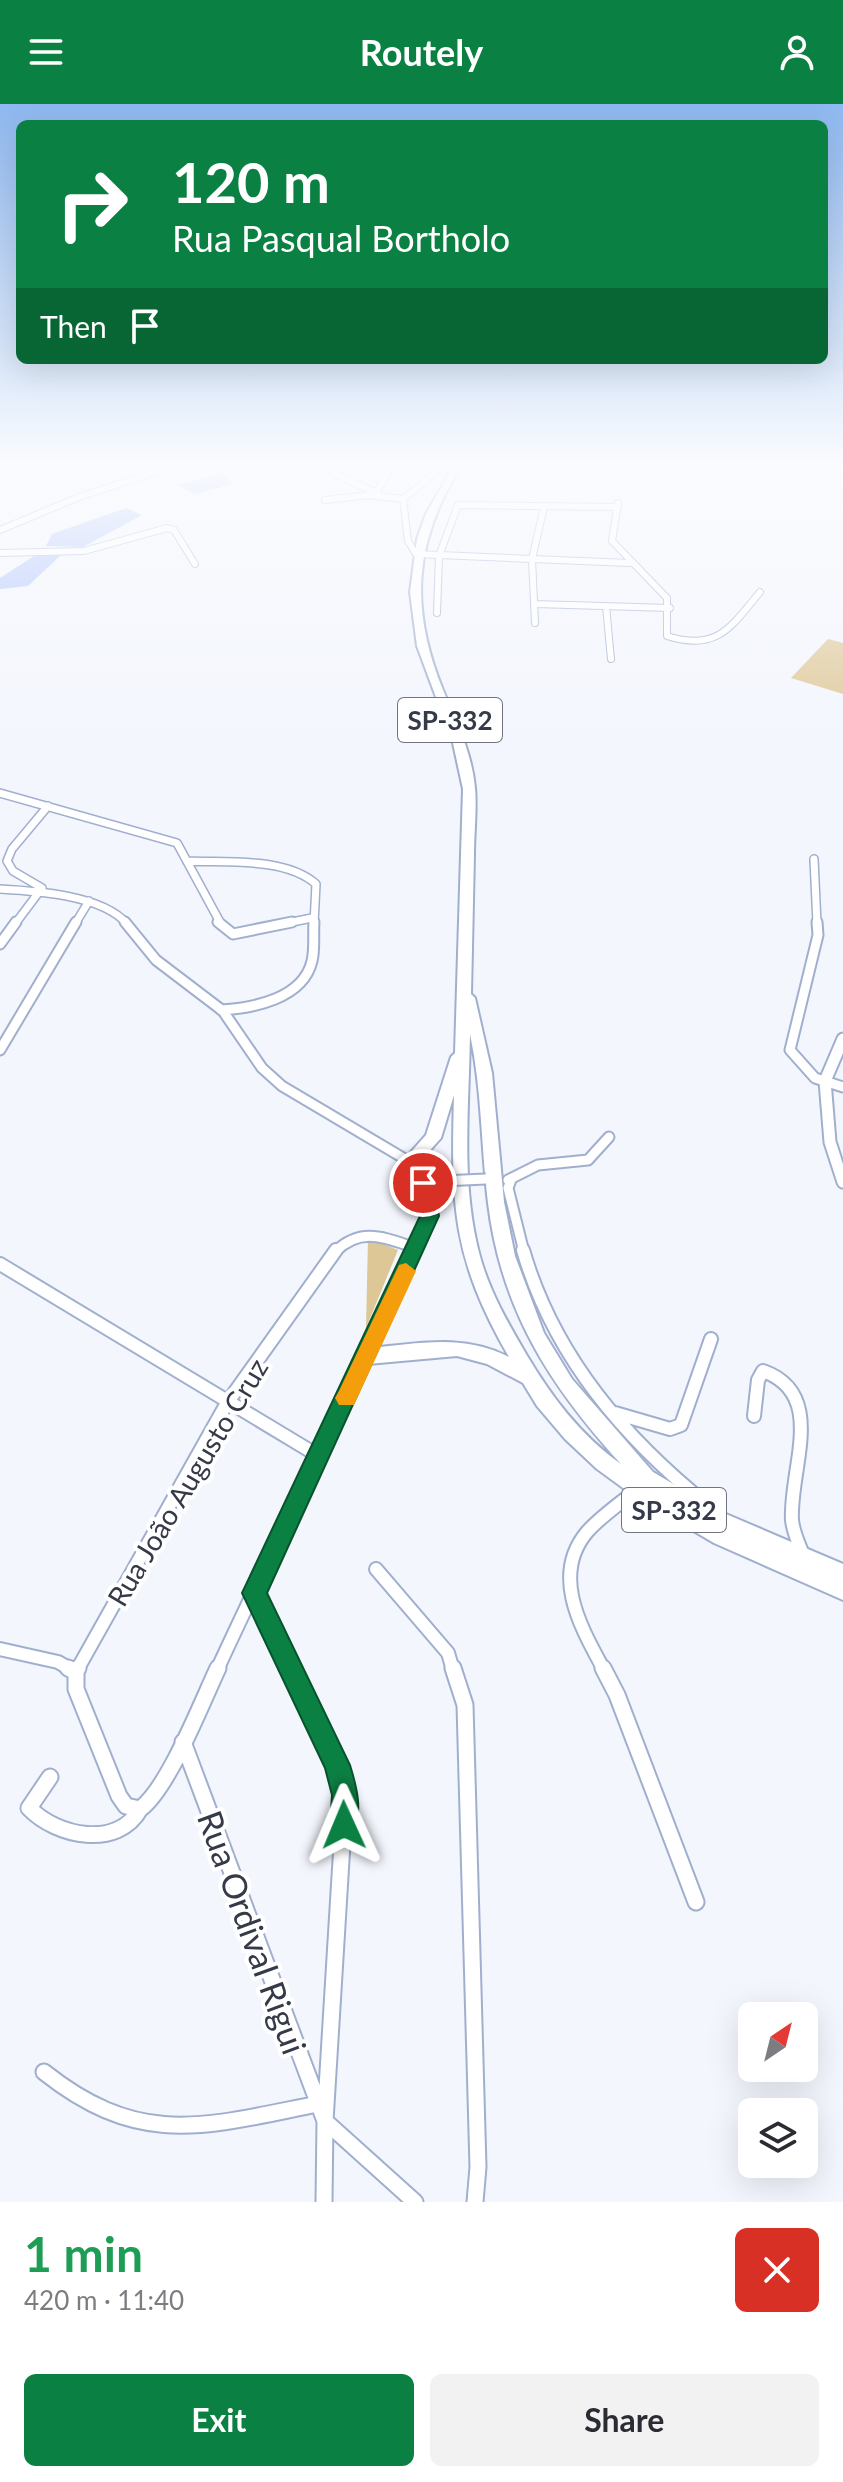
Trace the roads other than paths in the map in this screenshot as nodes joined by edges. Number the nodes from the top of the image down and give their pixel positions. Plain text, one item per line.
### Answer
1 (416, 563) edge
2 (439, 563) edge
3 (532, 563) edge
4 (629, 563) edge
5 (760, 592) dead end
6 (535, 604) junction
7 (606, 606) junction
8 (670, 608) junction
9 (437, 613) dead end
10 (535, 623) dead end
11 (611, 659) dead end
12 (0, 793) edge
13 (48, 806) junction
14 (814, 859) dead end
15 (188, 861) junction
16 (0, 889) edge
17 (40, 891) junction
18 (89, 901) junction
19 (312, 918) junction
20 (0, 944) edge
21 (465, 989) junction
22 (248, 1009) junction
23 (221, 1010) junction
24 (231, 1023) junction
25 (843, 1039) edge
26 (461, 1048) junction
27 (0, 1050) edge
28 (825, 1081) junction
29 (843, 1087) edge
30 (609, 1137) dead end
31 (410, 1162) junction
32 (497, 1179) junction
33 (843, 1182) edge
34 (423, 1183) junction
35 (416, 1248) junction
36 (0, 1264) edge
37 (711, 1339) dead end
38 (368, 1356) junction
39 (534, 1381) junction
40 (227, 1403) junction
41 (613, 1413) junction
42 (754, 1416) dead end
43 (317, 1455) junction
44 (643, 1484) junction
45 (740, 1531) junction
46 (803, 1557) junction
47 (376, 1569) dead end
48 (843, 1574) edge
49 (843, 1590) edge
50 (254, 1593) junction
51 (0, 1649) edge
52 (76, 1672) junction
53 (183, 1742) junction
54 (50, 1777) dead end
55 (145, 1806) junction
56 (696, 1902) dead end
57 (44, 2072) dead end
58 (321, 2113) junction
59 (324, 2202) edge
60 (415, 2202) edge
61 (475, 2202) edge

1 - 21 main road, SP-332
2 - 9 street
3 - 6 street
4 - 8 street
5 - 8 street
6 - 7 street
6 - 10 street
7 - 8 street
7 - 11 street
12 - 13 street
13 - 15 street
13 - 17 street
14 - 28 street
15 - 19 street
15 - 19 street
16 - 17 street
17 - 18 street
17 - 20 street
18 - 23 street
18 - 27 street
19 - 22 street
21 - 26 main road, SP-332
21 - 32 main road
22 - 23 street
22 - 24 street
23 - 24 street
24 - 31 street
25 - 28 street
26 - 31 main road
26 - 39 main road, SP-332
28 - 29 street
28 - 33 street
30 - 32 street
31 - 34 street
32 - 34 street, bridge
32 - 41 street
32 - 44 main road
34 - 35 street
35 - 38 street
35 - 40 street, Rua João Augusto Cruz
36 - 40 street
37 - 41 street
38 - 39 main road
38 - 43 street
39 - 44 main road, SP-332
40 - 43 street
40 - 52 street, Rua João Augusto Cruz
41 - 45 street
42 - 46 street
43 - 50 street
44 - 45 main road, SP-332
44 - 49 main road, SP-332
44 - 56 street
45 - 46 main road, SP-332
46 - 48 main road, SP-332
47 - 61 street
50 - 53 street
50 - 58 street
51 - 52 street
52 - 55 street
53 - 55 street
53 - 58 street, Rua Ordival Rigui
54 - 55 street
57 - 58 street
58 - 59 street
58 - 60 street

